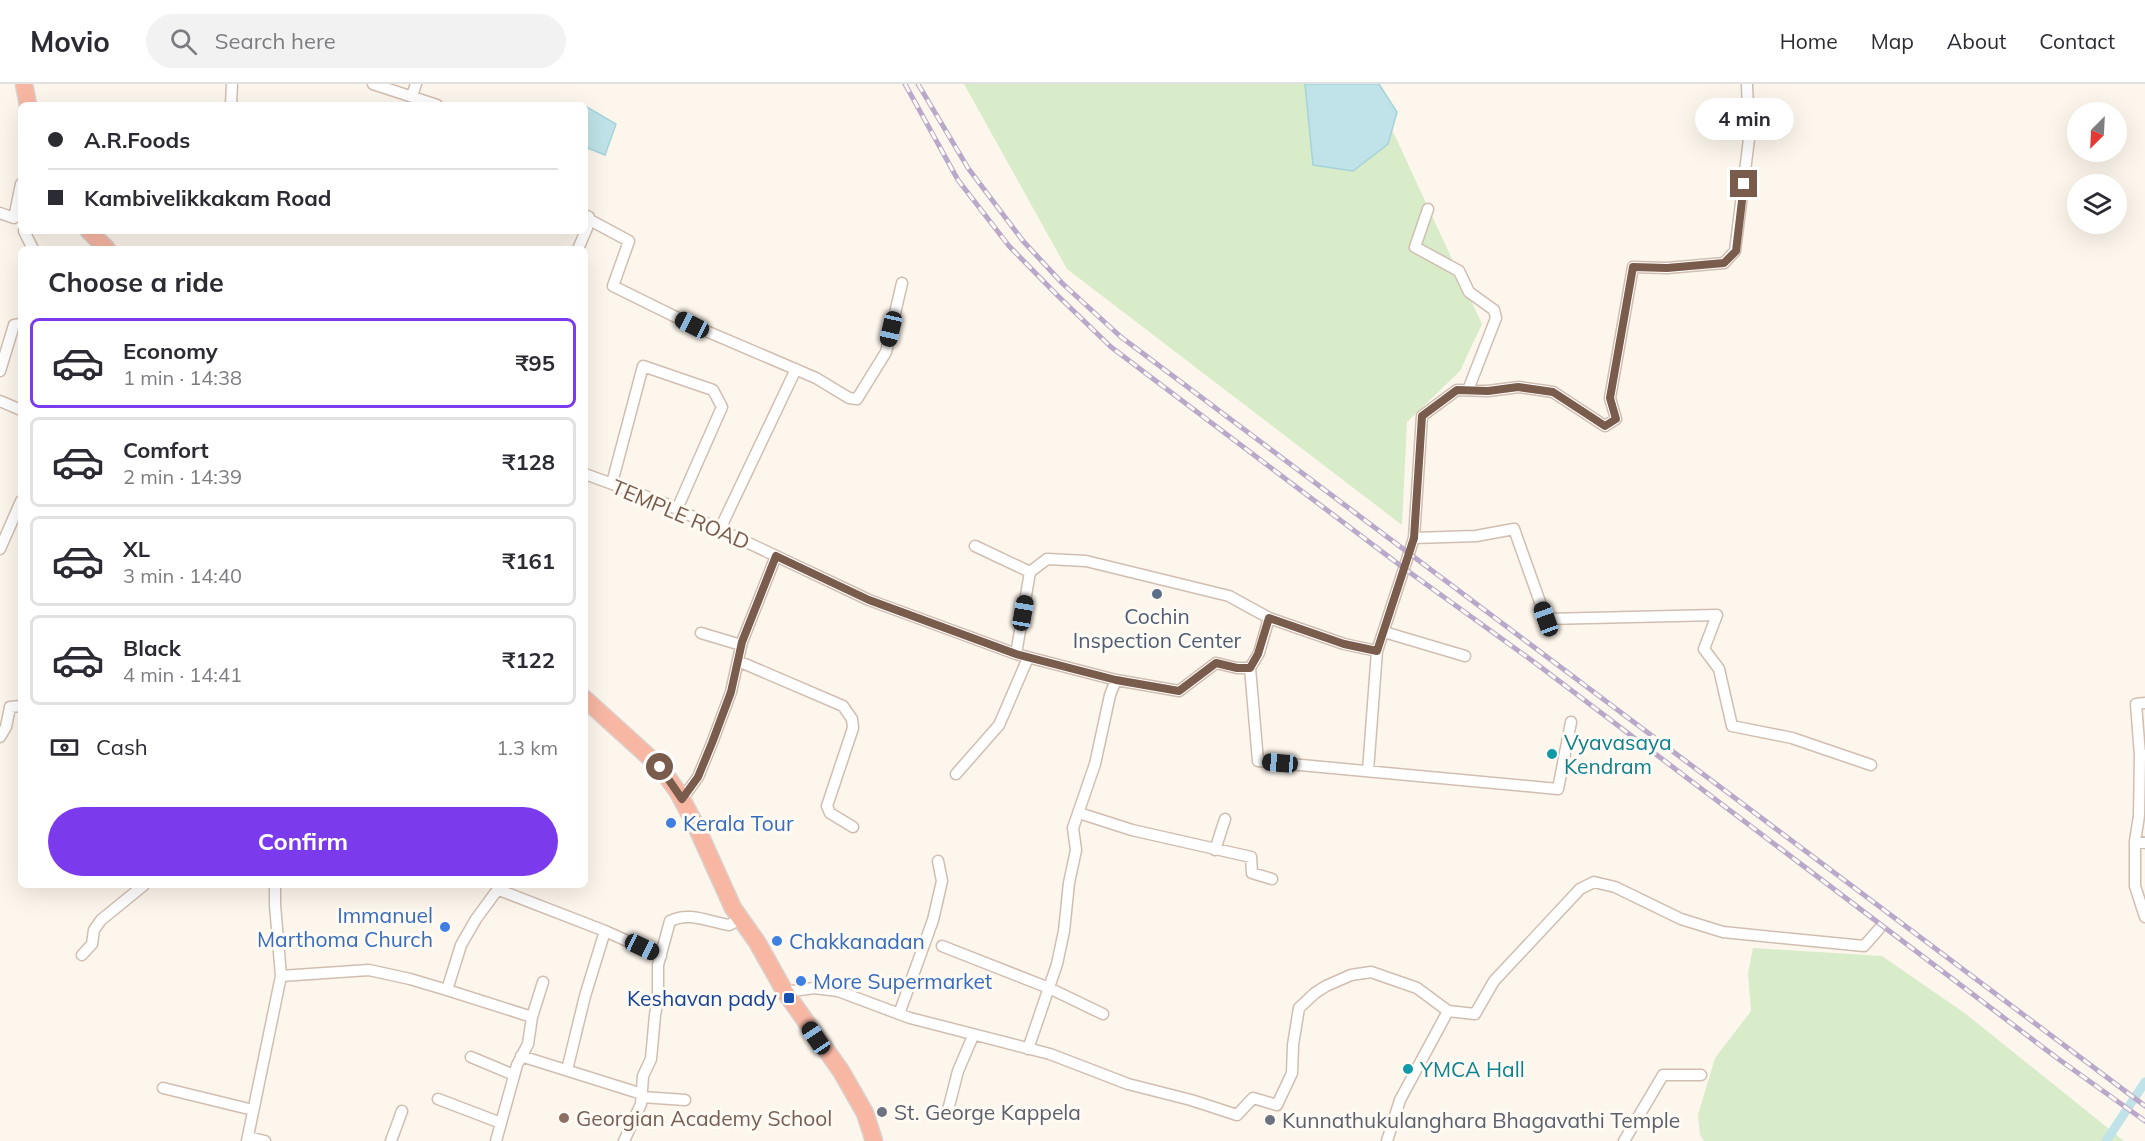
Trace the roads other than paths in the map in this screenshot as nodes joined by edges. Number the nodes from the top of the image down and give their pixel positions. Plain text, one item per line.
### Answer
1 (24, 84) edge
2 (232, 84) edge
3 (373, 84) edge
4 (416, 84) edge
5 (1747, 84) edge
6 (412, 96) junction
7 (27, 102) edge
8 (231, 102) edge
9 (429, 102) edge
10 (1428, 209) dead end
11 (0, 213) edge
12 (588, 218) edge
13 (18, 223) edge
14 (92, 234) edge
15 (103, 246) edge
16 (902, 283) dead end
17 (18, 324) edge
18 (796, 369) junction
19 (0, 371) edge
20 (1468, 390) junction
21 (0, 401) edge
22 (18, 409) edge
23 (588, 475) edge
24 (612, 483) junction
25 (18, 508) edge
26 (677, 509) junction
27 (720, 529) junction
28 (1414, 538) junction
29 (975, 546) dead end
30 (0, 549) edge
31 (776, 556) junction
32 (1030, 572) junction
33 (1269, 618) junction
34 (1384, 632) junction
35 (701, 633) dead end
36 (741, 645) junction
37 (1377, 651) junction
38 (1016, 654) junction
39 (1465, 656) dead end
40 (1028, 658) junction
41 (738, 661) junction
42 (1250, 668) junction
43 (1116, 680) junction
44 (588, 702) edge
45 (2145, 703) edge
46 (18, 706) edge
47 (1571, 722) dead end
48 (0, 740) edge
49 (2142, 755) edge
50 (1871, 765) dead end
51 (1368, 771) junction
52 (956, 774) dead end
53 (682, 799) junction
54 (1079, 813) junction
55 (2142, 816) edge
56 (1225, 819) dead end
57 (853, 827) dead end
58 (2140, 842) edge
59 (1215, 850) junction
60 (938, 861) dead end
61 (1272, 879) dead end
62 (140, 888) edge
63 (275, 888) edge
64 (499, 888) edge
65 (502, 888) edge
66 (2145, 917) edge
67 (740, 919) junction
68 (1880, 929) dead end
69 (605, 931) junction
70 (942, 946) dead end
71 (82, 956) dead end
72 (661, 956) junction
73 (281, 976) junction
74 (543, 982) dead end
75 (1049, 988) junction
76 (447, 990) junction
77 (785, 992) junction
78 (1449, 1011) junction
79 (899, 1014) junction
80 (1102, 1014) dead end
81 (532, 1017) junction
82 (974, 1036) junction
83 (1028, 1049) junction
84 (521, 1056) junction
85 (471, 1057) dead end
86 (567, 1071) junction
87 (514, 1075) junction
88 (1701, 1075) dead end
89 (163, 1088) dead end
90 (642, 1096) junction
91 (438, 1099) dead end
92 (685, 1100) dead end
93 (253, 1110) junction
94 (948, 1110) dead end
95 (402, 1111) dead end
96 (501, 1123) junction
97 (247, 1139) edge
98 (265, 1141) edge
99 (391, 1141) edge
100 (496, 1141) edge
101 (624, 1141) edge
102 (874, 1141) edge
103 (1387, 1141) edge
104 (1624, 1141) edge

1 - 7 highway
2 - 8 street
3 - 6 street
4 - 6 street
5 - 20 street
6 - 9 street
10 - 20 street
11 - 13 street
12 - 18 street
14 - 15 highway
16 - 18 street
17 - 19 street
18 - 27 street
20 - 28 street
21 - 22 street
23 - 24 street, TEMPLE ROAD
24 - 26 street, TEMPLE ROAD
24 - 26 street
25 - 30 street
26 - 27 street, TEMPLE ROAD
27 - 31 street, TEMPLE ROAD
28 - 34 street
28 - 50 street
29 - 32 street
31 - 36 street
31 - 38 street, TEMPLE ROAD
32 - 33 street
32 - 38 street
33 - 37 street
33 - 42 street
34 - 37 street
34 - 39 street
35 - 36 street
36 - 41 street
37 - 51 street
38 - 40 street, TEMPLE ROAD
40 - 43 street, TEMPLE ROAD
40 - 52 street
41 - 53 street
41 - 57 street
42 - 43 street, TEMPLE ROAD
42 - 51 street
43 - 54 street
44 - 53 highway
45 - 49 street
46 - 48 street
47 - 51 street
49 - 55 street
53 - 67 highway
54 - 59 street
54 - 75 street
55 - 58 street
56 - 59 street
58 - 66 street
59 - 61 street
60 - 79 street
62 - 71 street
63 - 73 street
64 - 76 street
65 - 69 street
67 - 72 street
67 - 77 highway
68 - 78 street
69 - 72 street
69 - 86 street
70 - 75 street
72 - 90 street
73 - 76 street
73 - 93 street
74 - 81 street
75 - 80 street
75 - 83 street
76 - 81 street
77 - 79 street
77 - 102 highway
78 - 83 street
78 - 103 street
79 - 82 street
81 - 84 street
82 - 83 street
82 - 94 street
84 - 86 street
84 - 87 street
85 - 87 street
86 - 90 street
87 - 96 street
88 - 104 street
89 - 93 street
90 - 92 street
90 - 101 street
91 - 96 street
93 - 97 street
95 - 99 street
96 - 100 street
97 - 98 street

